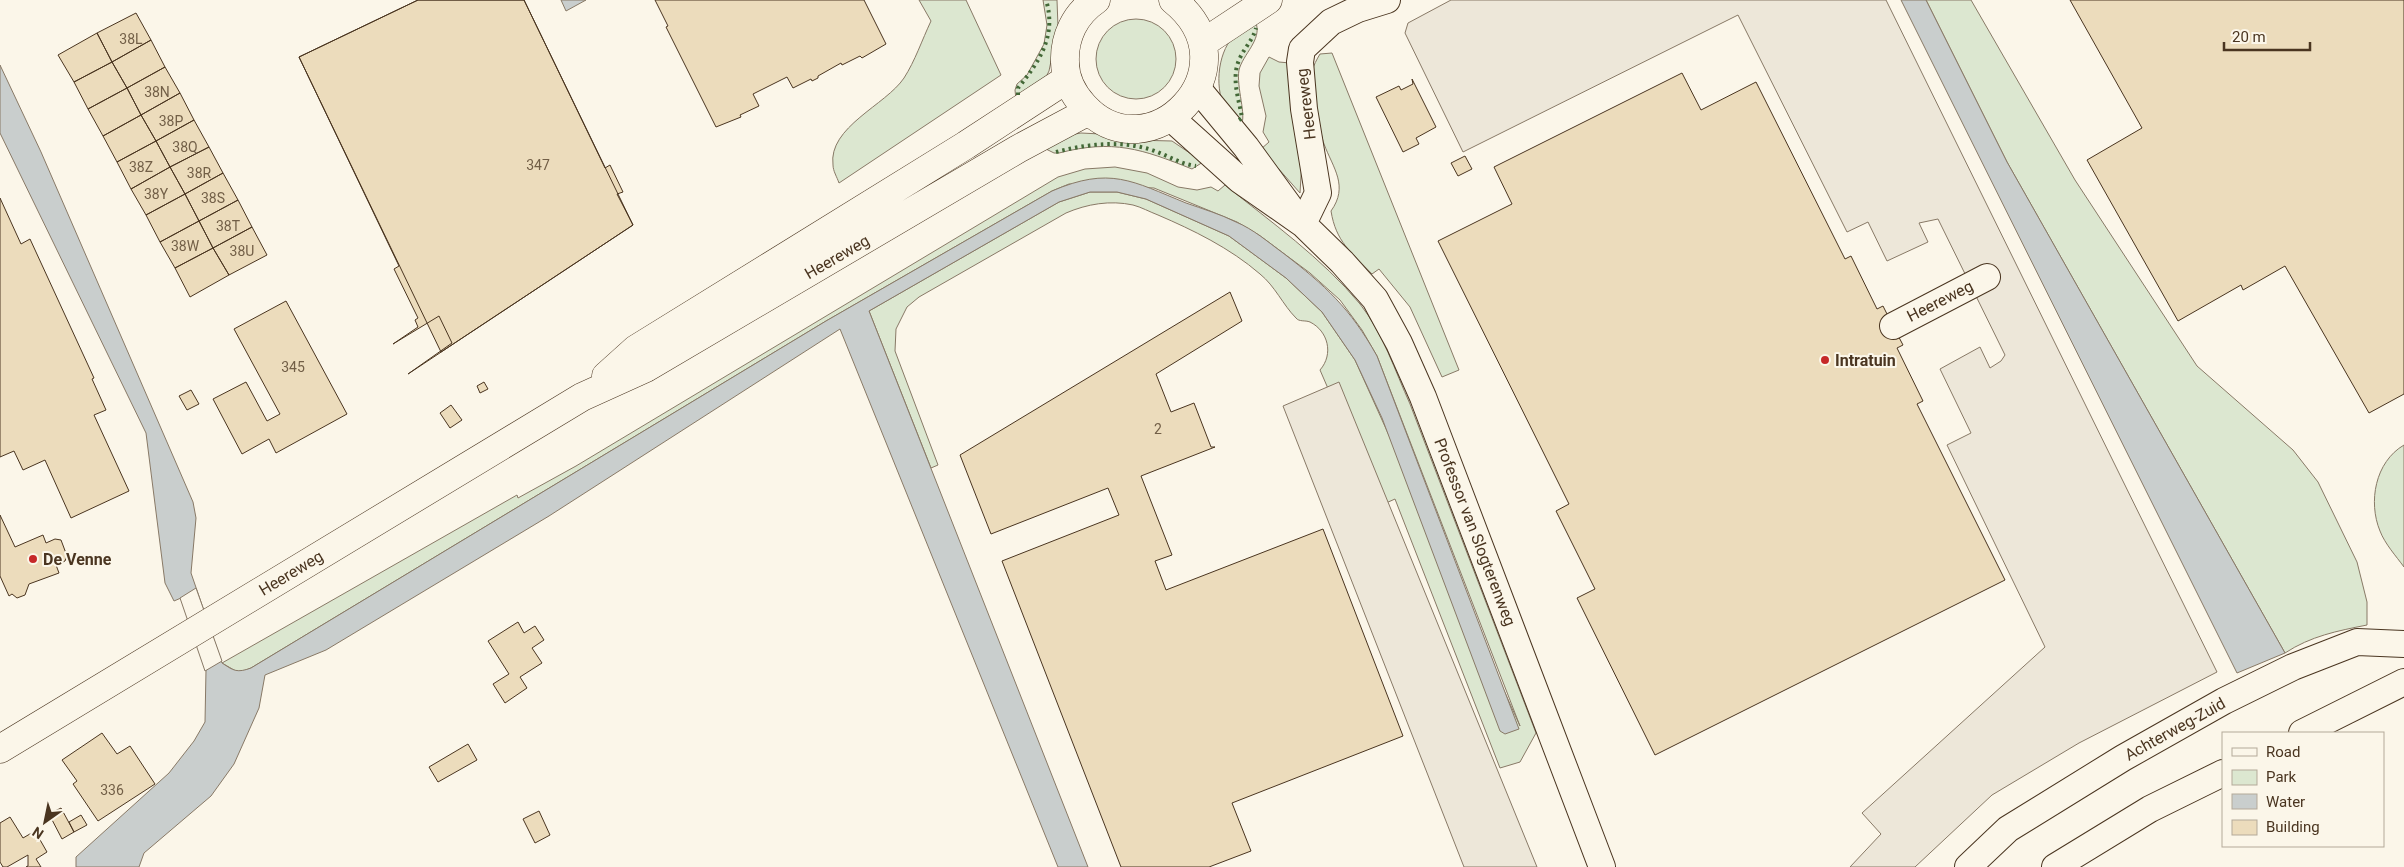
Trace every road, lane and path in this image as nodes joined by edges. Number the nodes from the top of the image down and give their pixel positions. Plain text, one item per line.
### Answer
1 (1268, 0) edge
2 (1387, 0) edge
3 (1185, 3) edge
4 (1085, 4) edge
5 (1203, 43) junction
6 (1067, 79) junction
7 (1198, 89) junction
8 (1089, 111) junction
9 (1171, 118) junction
10 (1303, 224) junction
11 (1987, 277) dead end
12 (1893, 326) dead end
13 (582, 397) junction
14 (2404, 644) edge
15 (2404, 682) edge
16 (2304, 732) edge
17 (0, 749) edge
18 (2222, 773) edge
19 (1602, 867) edge
20 (1968, 867) edge
21 (2055, 867) edge

1 - 5 main road
2 - 10 street, Heereweg
3 - 5 main road
4 - 6 main road
5 - 7 main road
6 - 8 main road
6 - 13 main road, Heereweg
7 - 9 main road
7 - 10 street, Professor van Slogterenweg
8 - 9 main road
8 - 13 main road, Heereweg
9 - 10 street, Professor van Slogterenweg
10 - 19 street, Professor van Slogterenweg
11 - 12 street, Heereweg
13 - 17 main road, Heereweg
14 - 20 street, Achterweg-Zuid
15 - 16 street
18 - 21 street

